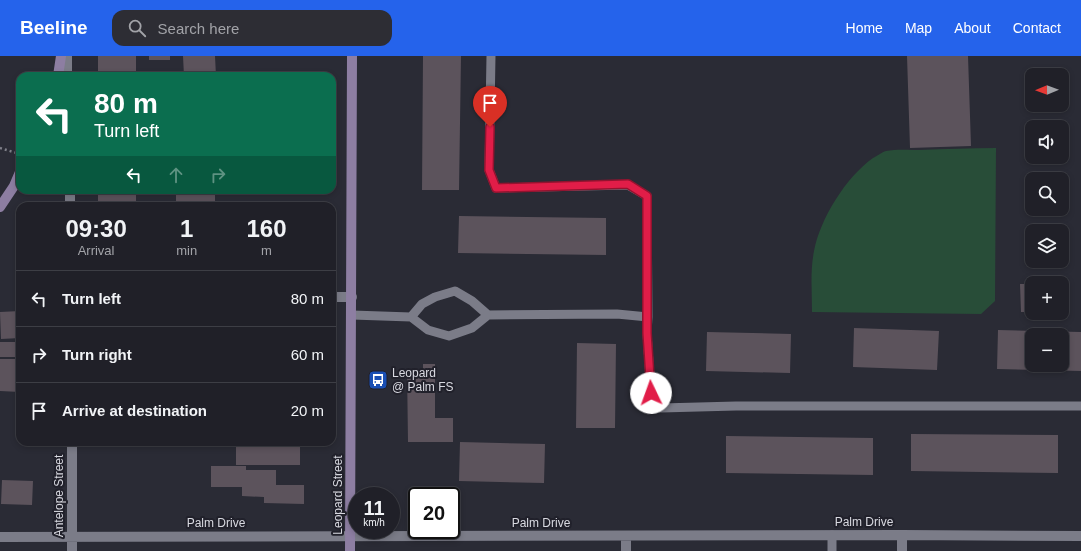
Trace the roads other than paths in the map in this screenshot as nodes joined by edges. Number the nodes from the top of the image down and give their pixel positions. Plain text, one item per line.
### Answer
1 (61, 56) edge
2 (67, 56) edge
3 (352, 56) edge
4 (491, 56) edge
5 (59, 72) edge
6 (67, 72) edge
7 (16, 181) edge
8 (0, 207) edge
9 (336, 297) edge
10 (352, 297) junction
11 (352, 315) junction
12 (488, 315) junction
13 (411, 316) junction
14 (648, 317) junction
15 (1081, 406) edge
16 (72, 446) edge
17 (350, 487) edge
18 (832, 535) junction
19 (902, 535) junction
20 (72, 536) junction
21 (348, 536) edge
22 (400, 536) edge
23 (626, 536) junction
24 (1081, 536) edge
25 (0, 537) edge
26 (350, 539) edge
27 (72, 551) edge
28 (350, 551) edge
29 (626, 551) edge
30 (832, 551) edge
31 (902, 551) edge

1 - 5 main road
2 - 6 street
3 - 10 main road, Leopard Street
4 - 14 lane
7 - 8 main road
9 - 10 street
10 - 11 main road, Leopard Street
11 - 13 lane
11 - 17 main road, Leopard Street
12 - 13 lane
12 - 13 lane
12 - 14 lane
14 - 15 lane
16 - 20 street, Antelope Street
18 - 19 street, Palm Drive
18 - 23 street, Palm Drive
18 - 30 lane
19 - 24 street, Palm Drive
19 - 31 street
20 - 21 street, Palm Drive
20 - 25 street, Palm Drive
20 - 27 street, Antelope Street
22 - 23 street, Palm Drive
23 - 29 street
26 - 28 main road, Leopard Street

